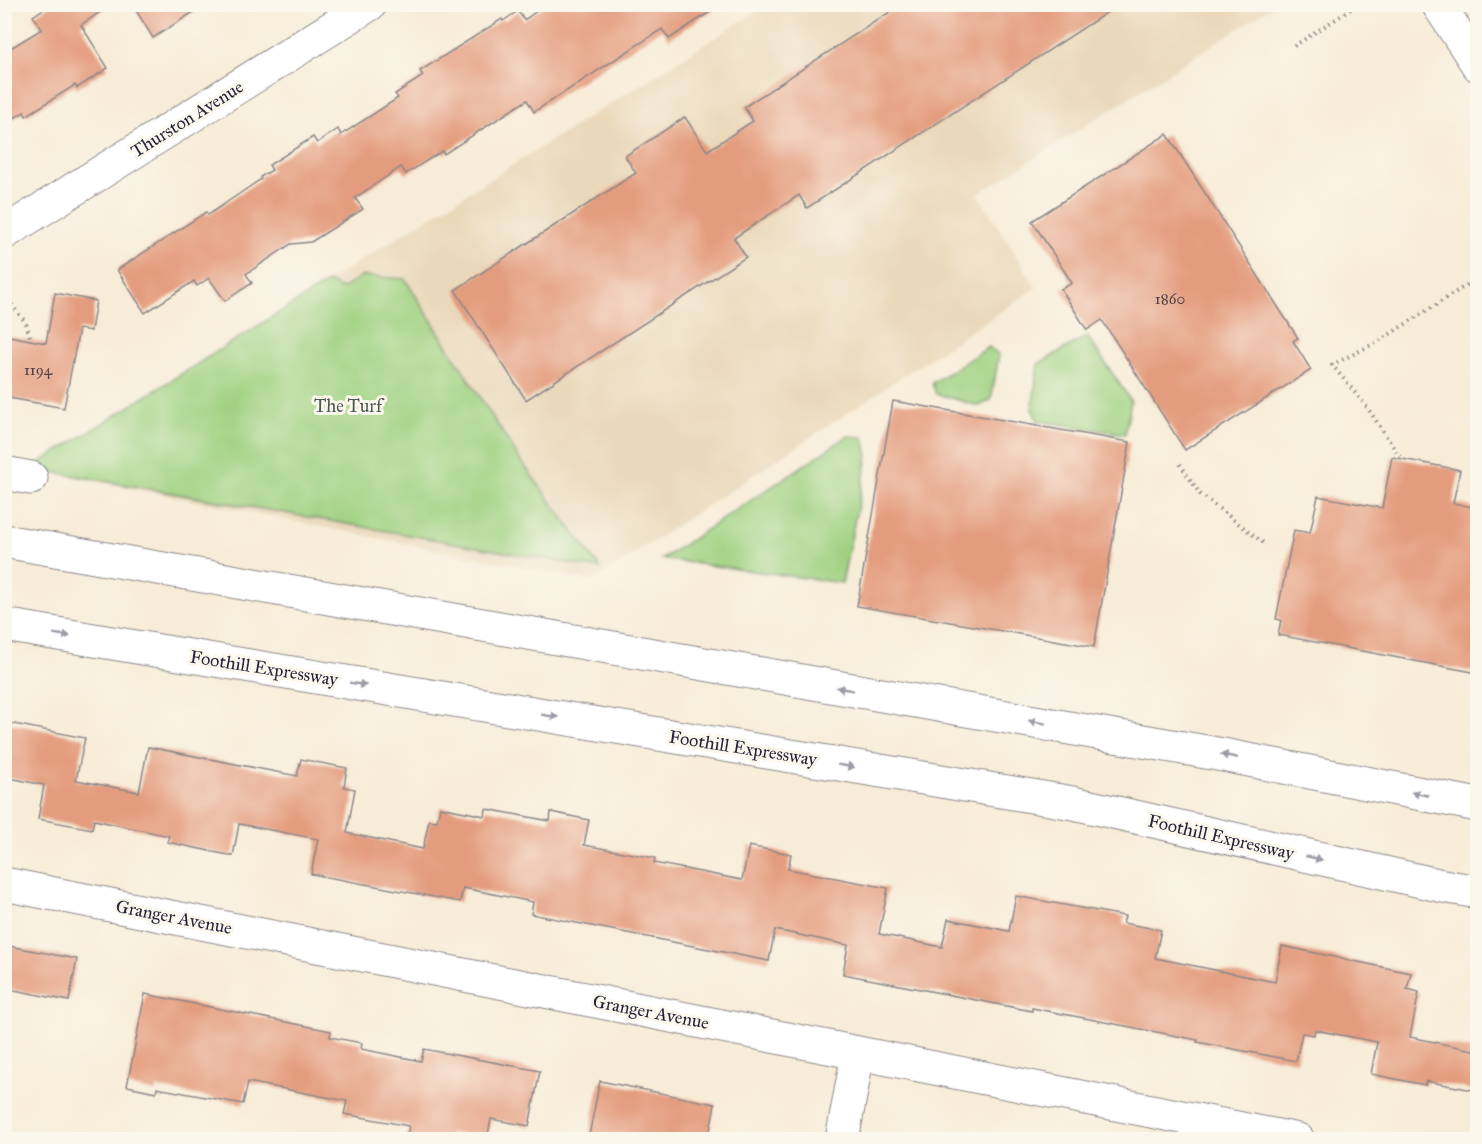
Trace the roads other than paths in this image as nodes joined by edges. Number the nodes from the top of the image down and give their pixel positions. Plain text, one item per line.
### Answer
1 (370, 4) edge
2 (1438, 4) edge
3 (1478, 65) edge
4 (4, 233) edge
5 (4, 541) edge
6 (4, 625) edge
7 (1478, 805) edge
8 (4, 884) edge
9 (1478, 892) edge
10 (858, 1053) junction
11 (842, 1140) edge
12 (1298, 1140) edge

1 - 4 main road, Thurston Avenue
2 - 3 main road
7 -> 5 main road
6 -> 9 main road, Foothill Expressway
8 - 10 main road, Granger Avenue
10 - 11 main road
10 - 12 main road, Granger Avenue

